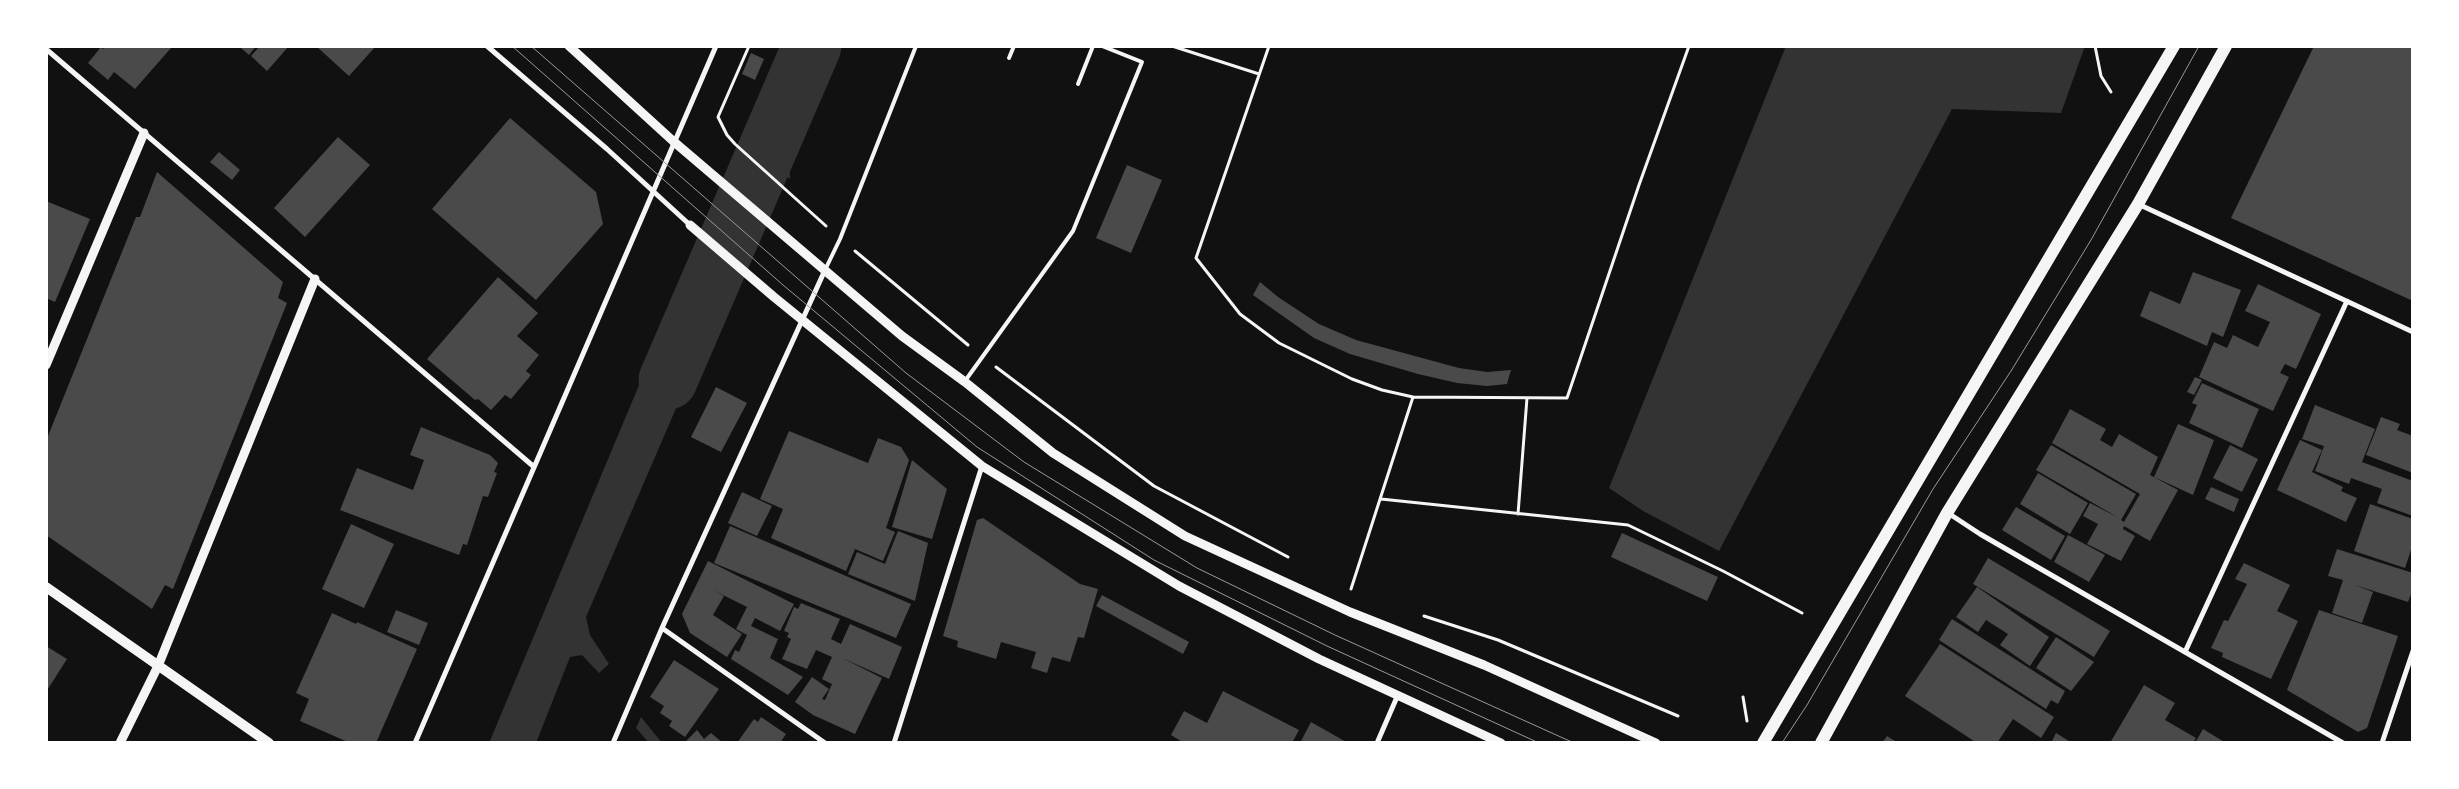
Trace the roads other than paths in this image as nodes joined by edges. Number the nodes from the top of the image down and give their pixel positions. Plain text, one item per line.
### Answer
1 (487, 46) edge
2 (569, 46) edge
3 (716, 46) edge
4 (916, 46) edge
5 (1014, 46) edge
6 (1093, 46) edge
7 (1102, 46) edge
8 (2174, 46) edge
9 (2226, 46) edge
10 (46, 49) edge
11 (1010, 58) dead end
12 (1078, 84) dead end
13 (144, 133) junction
14 (673, 141) junction
15 (652, 191) junction
16 (2138, 204) junction
17 (690, 225) joint
18 (825, 270) junction
19 (315, 279) junction
20 (2346, 301) junction
21 (803, 320) junction
22 (2413, 332) edge
23 (46, 364) edge
24 (965, 382) junction
25 (533, 466) junction
26 (982, 466) junction
27 (1947, 513) junction
28 (46, 587) edge
29 (662, 628) junction
30 (2413, 651) edge
31 (2186, 652) junction
32 (158, 666) junction
33 (1397, 697) junction
34 (120, 743) edge
35 (269, 743) edge
36 (415, 743) edge
37 (613, 743) edge
38 (825, 743) edge
39 (894, 743) edge
40 (1377, 743) edge
41 (1501, 743) edge
42 (1656, 743) edge
43 (1762, 743) edge
44 (1821, 743) edge
45 (2343, 743) edge
46 (2382, 743) edge

1 - 15 street
2 - 14 street
3 - 14 street
4 - 18 lane
5 - 11 lane
6 - 12 lane
7 - 24 lane
8 - 43 main road
9 - 16 main road
10 - 13 street
13 - 19 street
13 - 23 street
14 - 15 street
14 - 18 street
15 - 17 street
15 - 25 street
16 - 20 street
16 - 27 main road
17 - 21 street
18 - 21 street
18 - 24 street
19 - 25 street
19 - 32 street
20 - 22 street
20 - 31 street
21 - 26 street
21 - 29 street
24 - 42 street
25 - 36 street
26 - 33 street
26 - 39 street
27 - 31 street
27 - 44 main road
28 - 32 main road
29 - 37 street
29 - 38 street
30 - 46 street
31 - 45 street
32 - 34 street
32 - 35 main road
33 - 40 street
33 - 41 street

